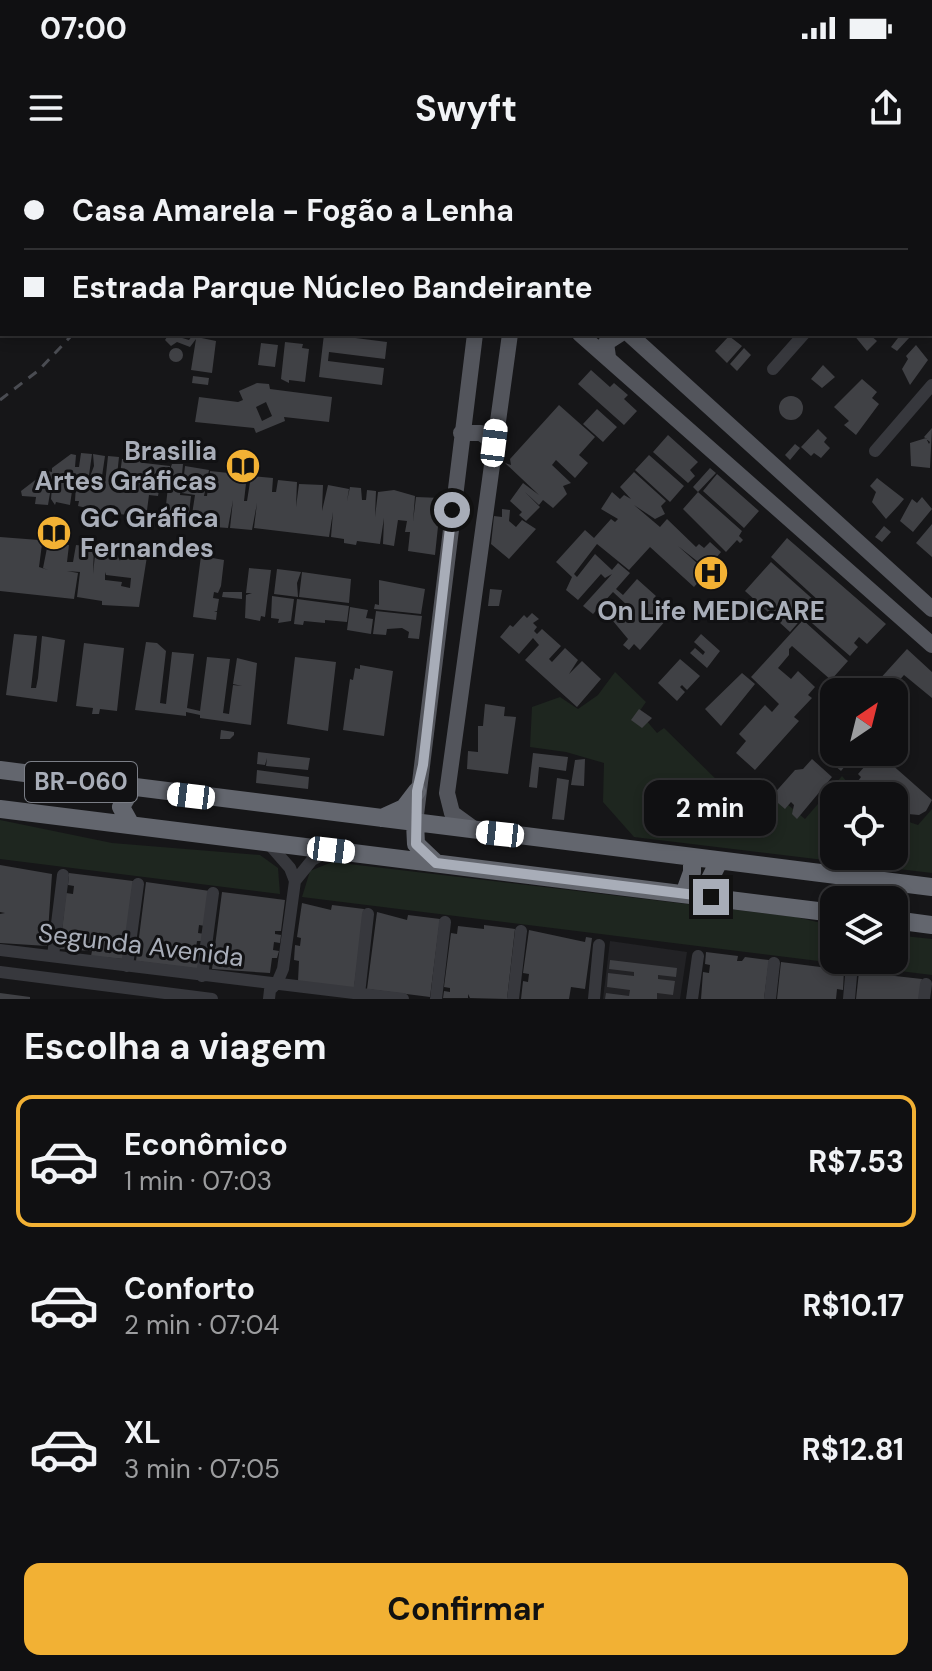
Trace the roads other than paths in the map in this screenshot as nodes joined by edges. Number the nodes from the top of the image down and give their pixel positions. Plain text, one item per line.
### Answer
1 (475, 336) edge
2 (582, 336) edge
3 (617, 336) edge
4 (631, 336) edge
5 (802, 336) edge
6 (509, 342) edge
7 (608, 357) junction
8 (773, 369) dead end
9 (932, 385) edge
10 (464, 406) junction
11 (498, 409) junction
12 (461, 433) junction
13 (744, 437) junction
14 (494, 443) junction
15 (875, 451) dead end
16 (727, 463) junction
17 (773, 466) junction
18 (751, 486) junction
19 (932, 609) edge
20 (932, 645) edge
21 (423, 765) junction
22 (451, 769) junction
23 (0, 770) edge
24 (131, 790) junction
25 (417, 791) junction
26 (0, 809) edge
27 (379, 818) junction
28 (415, 823) junction
29 (131, 825) junction
30 (479, 832) junction
31 (266, 842) junction
32 (331, 850) junction
33 (692, 857) junction
34 (719, 861) junction
35 (436, 863) junction
36 (63, 875) dead end
37 (295, 881) junction
38 (138, 884) dead end
39 (932, 887) edge
40 (213, 893) dead end
41 (684, 894) junction
42 (711, 897) junction
43 (820, 911) edge
44 (368, 914) dead end
45 (445, 922) dead end
46 (908, 922) edge
47 (932, 925) edge
48 (521, 931) dead end
49 (599, 945) dead end
50 (0, 950) edge
51 (53, 956) junction
52 (698, 956) dead end
53 (774, 963) dead end
54 (127, 966) junction
55 (0, 972) edge
56 (202, 976) junction
57 (851, 976) dead end
58 (283, 984) junction
59 (926, 984) dead end
60 (108, 993) edge
61 (359, 994) junction
62 (184, 998) edge
63 (212, 999) edge
64 (269, 999) edge
65 (295, 999) edge
66 (403, 999) edge
67 (436, 999) edge
68 (513, 999) edge
69 (594, 999) edge
70 (692, 999) edge
71 (770, 999) edge
72 (849, 999) edge
73 (924, 999) edge

1 - 10 main road
2 - 7 main road
3 - 7 main road
4 - 13 main road
5 - 8 street
6 - 11 main road
7 - 16 main road
9 - 15 street
10 - 11 main road
10 - 12 main road
11 - 14 main road
12 - 14 main road
12 - 21 main road
13 - 16 main road
13 - 17 main road
14 - 22 main road
16 - 18 main road
17 - 18 main road
17 - 19 main road
18 - 20 main road
21 - 22 main road
21 - 25 main road
22 - 30 main road
23 - 24 highway, BR-060
24 - 27 highway, BR-060
24 - 29 highway
25 - 27 highway
25 - 28 main road
26 - 29 highway, BR-060
27 - 28 highway, BR-060
28 - 30 highway, BR-060
28 - 35 highway
29 - 31 highway, BR-060
30 - 33 highway, BR-060
31 - 32 highway, BR-060
31 - 37 street
32 - 35 highway, BR-060
32 - 37 street
33 - 34 highway, BR-060
33 - 41 highway
34 - 39 highway, BR-060
34 - 42 highway
35 - 41 highway, BR-060
36 - 51 street
37 - 58 street
38 - 54 street
40 - 56 street
41 - 42 highway, BR-060
42 - 43 highway, BR-060
44 - 61 street
45 - 67 street
46 - 47 highway
48 - 68 street
49 - 69 street
50 - 51 street, Segunda Avenida
51 - 54 street, Segunda Avenida
52 - 70 street
53 - 71 street
54 - 56 street, Segunda Avenida
55 - 60 street, Segunda Avenida
56 - 58 street, Segunda Avenida
57 - 72 street
58 - 61 street, Segunda Avenida
58 - 64 street
58 - 65 street
59 - 73 street
60 - 62 street, Segunda Avenida
61 - 66 street, Segunda Avenida
62 - 63 street, Segunda Avenida

